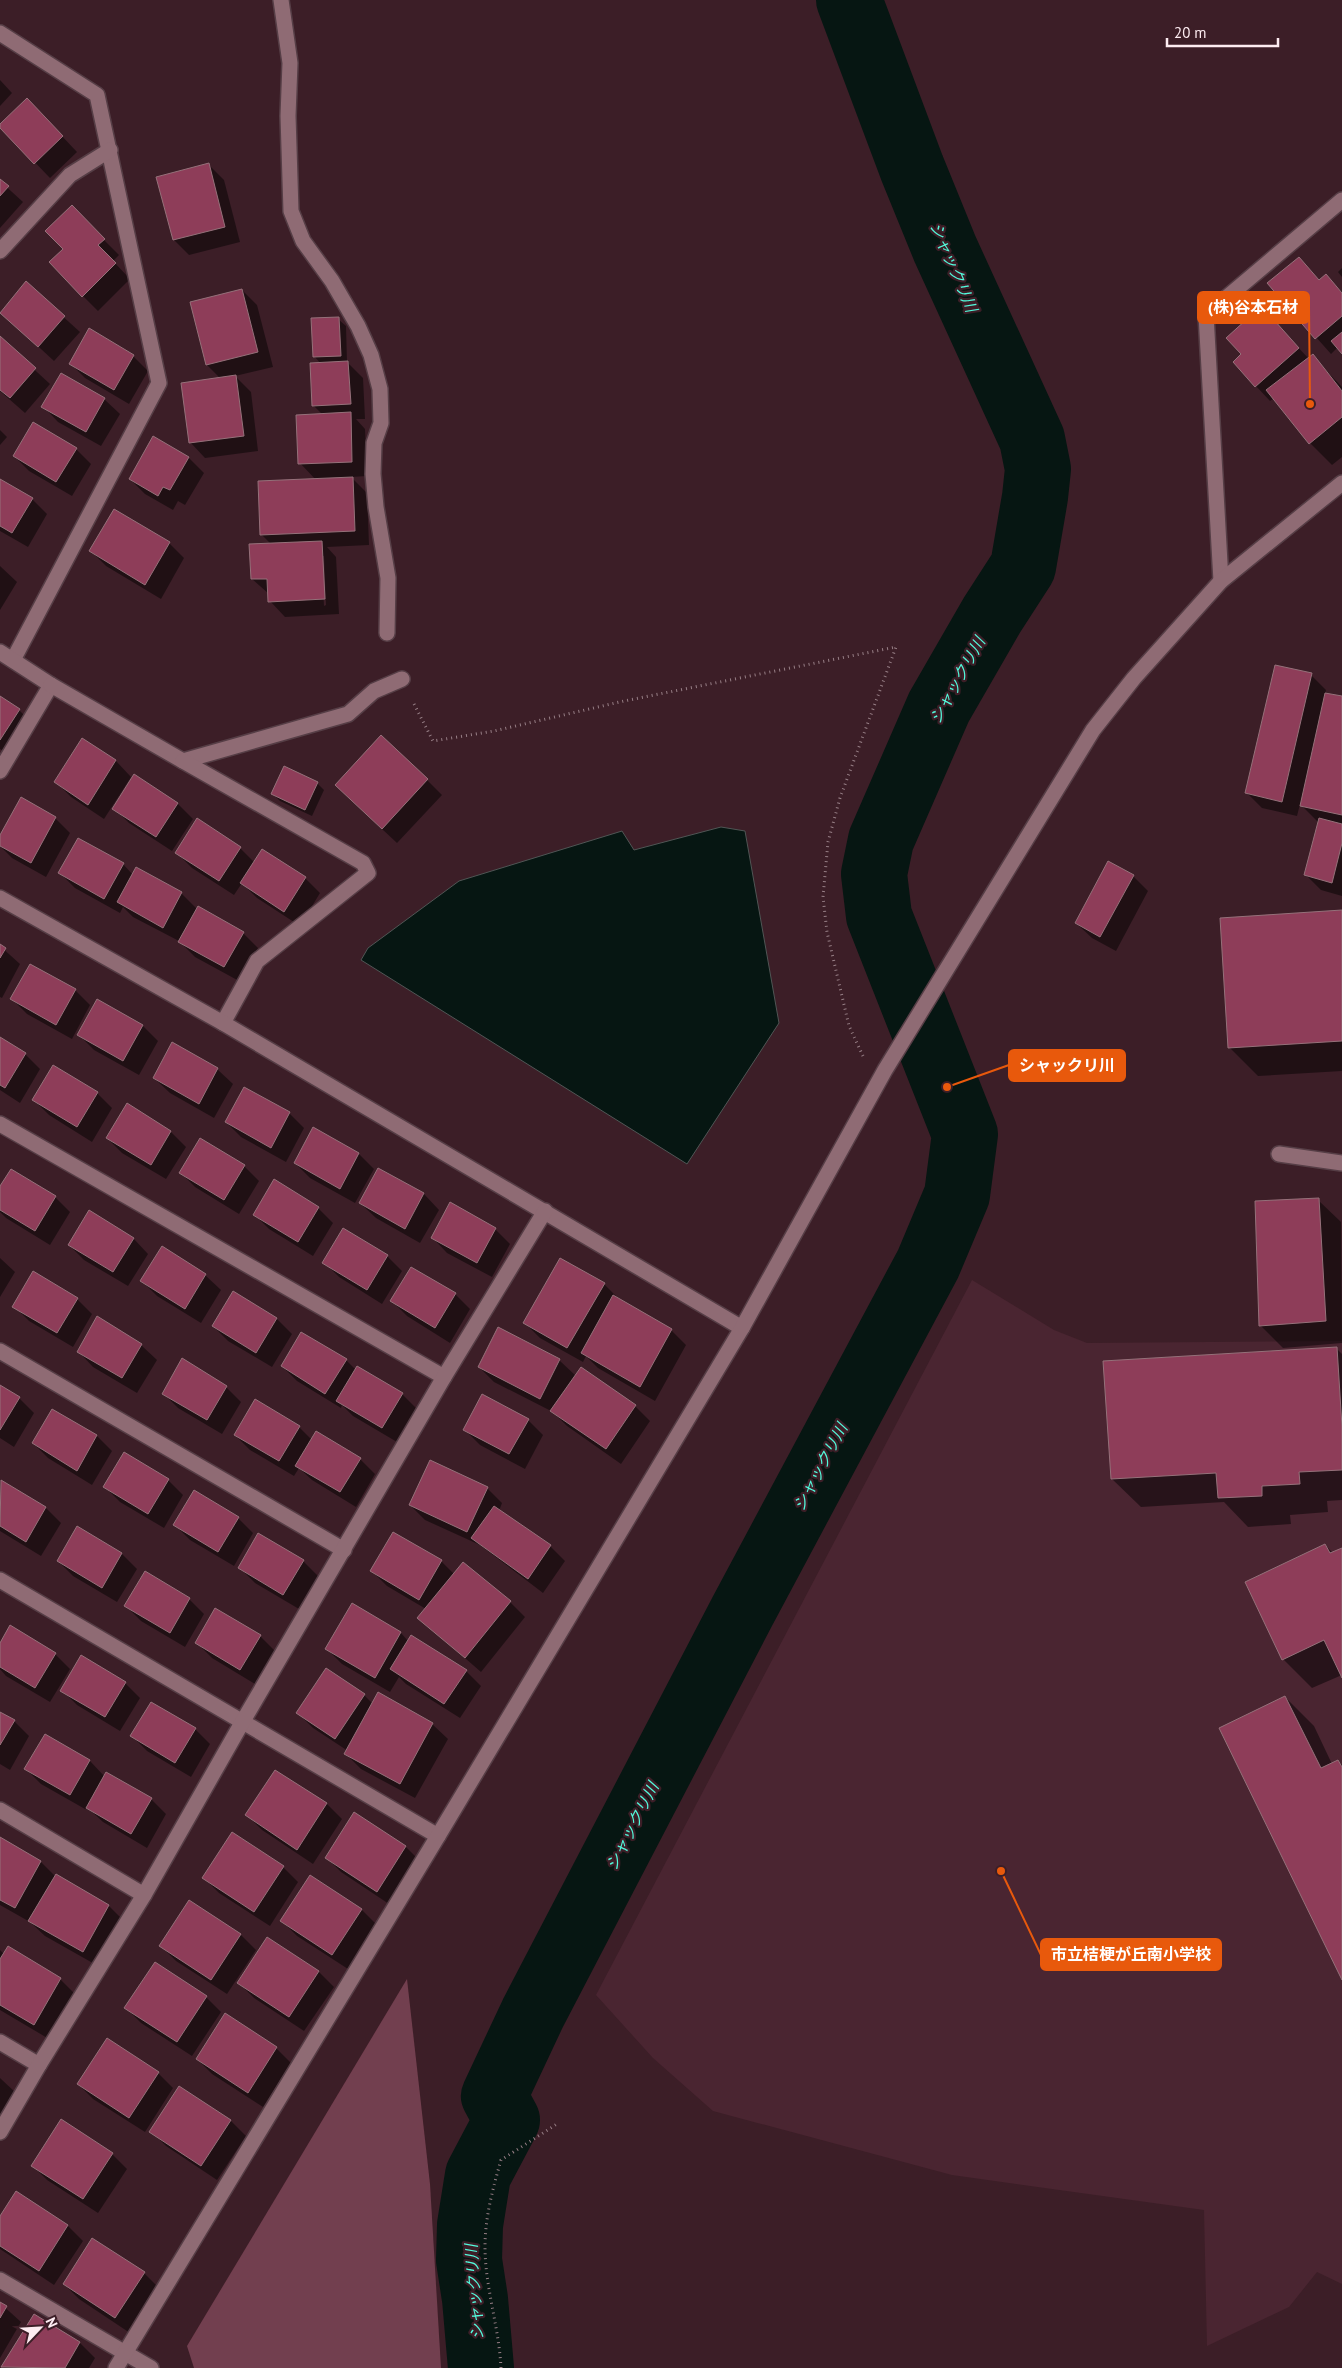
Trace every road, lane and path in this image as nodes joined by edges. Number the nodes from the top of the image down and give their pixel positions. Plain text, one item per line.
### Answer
1 (281, 0) edge
2 (0, 34) edge
3 (110, 150) junction
4 (1342, 200) edge
5 (0, 251) edge
6 (1342, 483) edge
7 (1221, 581) junction
8 (387, 633) dead end
9 (7, 656) edge
10 (402, 679) joint
11 (51, 685) junction
12 (184, 761) junction
13 (0, 771) edge
14 (0, 898) edge
15 (223, 1023) junction
16 (877, 1086) junction
17 (0, 1124) edge
18 (1279, 1154) dead end
19 (1342, 1163) edge
20 (545, 1210) junction
21 (742, 1328) junction
22 (0, 1351) edge
23 (444, 1377) junction
24 (344, 1550) junction
25 (0, 1580) edge
26 (243, 1721) junction
27 (0, 1810) edge
28 (438, 1836) junction
29 (144, 1894) junction
30 (0, 2042) edge
31 (39, 2065) junction
32 (557, 2124) dead end
33 (0, 2132) edge
34 (0, 2280) edge
35 (125, 2353) junction
36 (116, 2368) edge
37 (151, 2368) edge
38 (501, 2368) edge

1 - 8 street
2 - 3 street
3 - 5 street
3 - 9 street
4 - 7 street
6 - 7 street
7 - 16 street
9 - 11 street
10 - 12 street
10 - 16 path
11 - 12 street
11 - 13 street
12 - 15 street
14 - 15 street
15 - 20 street
16 - 21 street
17 - 23 street
18 - 19 street
20 - 21 street
20 - 23 street
21 - 28 street
22 - 24 street
23 - 24 street
24 - 26 street
25 - 26 street
26 - 28 street
26 - 29 street
27 - 29 street
28 - 35 street
29 - 31 street
30 - 31 street
31 - 33 street
32 - 38 path
34 - 35 street
35 - 36 street
35 - 37 street

